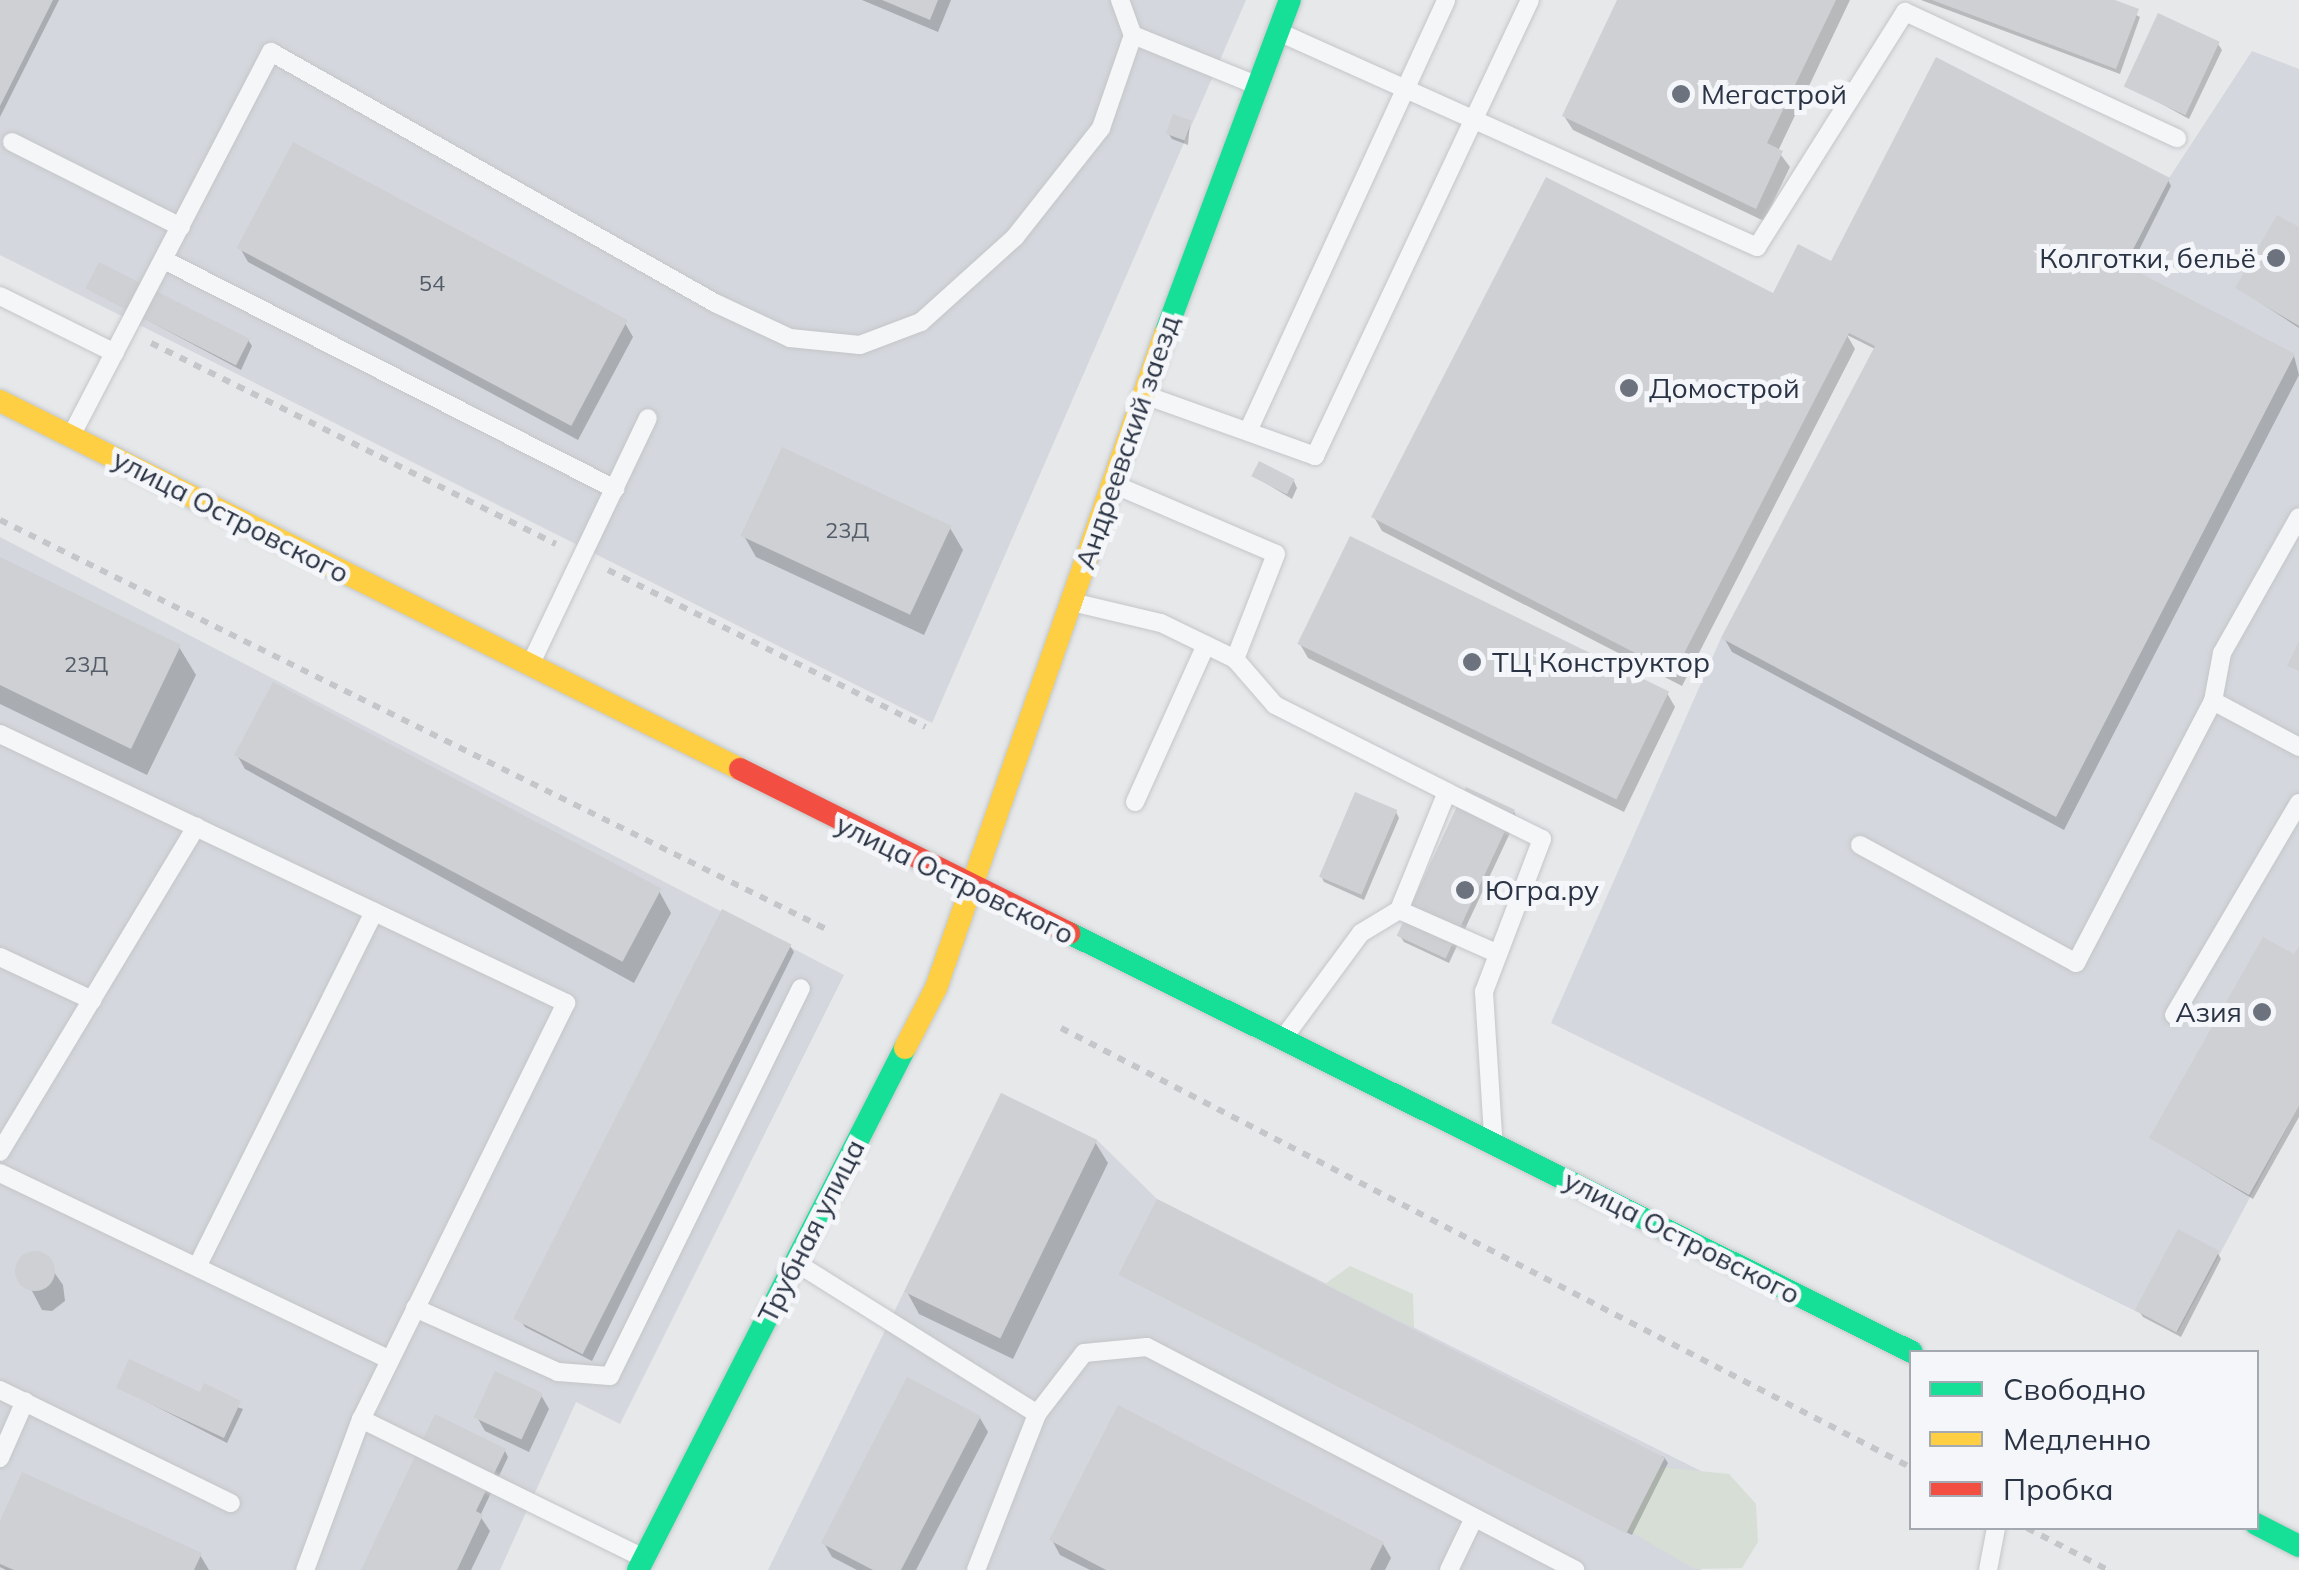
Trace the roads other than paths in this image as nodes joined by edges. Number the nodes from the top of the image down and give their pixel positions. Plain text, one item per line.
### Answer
1 (1120, 0) edge
2 (1290, 0) edge
3 (1446, 0) edge
4 (1530, 0) edge
5 (1276, 31) junction
6 (1133, 35) junction
7 (1256, 85) junction
8 (1404, 90) junction
9 (1474, 119) junction
10 (2177, 138) dead end
11 (12, 142) dead end
12 (181, 227) junction
13 (164, 260) junction
14 (0, 296) edge
15 (115, 353) junction
16 (1142, 394) junction
17 (0, 401) edge
18 (648, 418) dead end
19 (1249, 428) junction
20 (71, 436) junction
21 (1110, 482) junction
22 (615, 489) junction
23 (2299, 516) edge
24 (1072, 602) junction
25 (1206, 645) junction
26 (1235, 658) junction
27 (530, 666) junction
28 (2213, 702) junction
29 (0, 734) edge
30 (2299, 746) edge
31 (1448, 792) junction
32 (1135, 802) dead end
33 (2299, 803) edge
34 (196, 827) junction
35 (1860, 845) dead end
36 (971, 888) junction
37 (1398, 910) junction
38 (374, 912) junction
39 (1496, 953) junction
40 (0, 957) edge
41 (801, 988) dead end
42 (92, 1000) junction
43 (2174, 1016) dead end
44 (1282, 1040) junction
45 (1493, 1143) junction
46 (0, 1152) edge
47 (0, 1173) edge
48 (795, 1262) junction
49 (197, 1267) junction
50 (414, 1308) junction
51 (1909, 1351) edge
52 (389, 1359) junction
53 (0, 1390) edge
54 (24, 1401) junction
55 (1037, 1414) junction
56 (361, 1418) junction
57 (0, 1458) edge
58 (230, 1503) dead end
59 (1474, 1518) junction
60 (2259, 1526) edge
61 (1996, 1530) edge
62 (2299, 1546) edge
63 (641, 1564) edge
64 (305, 1570) edge
65 (976, 1570) edge
66 (1450, 1570) edge
67 (1576, 1570) edge
68 (1988, 1570) edge

1 - 6 lane
2 - 5 main road, Андреевский заезд
3 - 8 lane
4 - 9 lane
5 - 7 main road, Андреевский заезд
5 - 8 lane
6 - 7 lane
6 - 12 lane
7 - 16 main road, Андреевский заезд
8 - 9 lane
8 - 19 lane
9 - 10 lane
9 - 19 lane
11 - 12 lane
12 - 13 lane
13 - 15 lane
13 - 22 lane
14 - 15 lane
15 - 20 lane
16 - 19 lane
16 - 21 main road, Андреевский заезд
17 - 20 main road, улица Островского
18 - 22 lane
20 - 27 main road, улица Островского
21 - 24 main road, Андреевский заезд
21 - 26 lane
22 - 27 lane
23 - 28 lane
24 - 25 lane
24 - 36 main road, Андреевский заезд
25 - 26 lane
25 - 32 lane
26 - 31 lane
27 - 36 main road, улица Островского
28 - 30 lane
28 - 35 lane
29 - 34 lane
31 - 37 lane
31 - 39 lane
33 - 43 lane
34 - 38 lane
34 - 42 lane
36 - 44 main road, улица Островского
36 - 48 main road, Трубная улица
37 - 39 lane
37 - 44 lane
38 - 49 lane
38 - 50 lane
39 - 45 lane
40 - 42 lane
41 - 50 lane
42 - 46 lane
44 - 45 main road, улица Островского
45 - 51 main road, улица Островского
47 - 49 lane
48 - 55 lane
48 - 63 main road, Трубная улица
49 - 52 lane
50 - 52 lane
52 - 56 lane
53 - 54 lane
54 - 57 lane
54 - 58 lane
55 - 59 lane
55 - 65 lane
56 - 63 lane
56 - 64 lane
59 - 66 lane
59 - 67 lane
60 - 62 main road
61 - 68 lane

